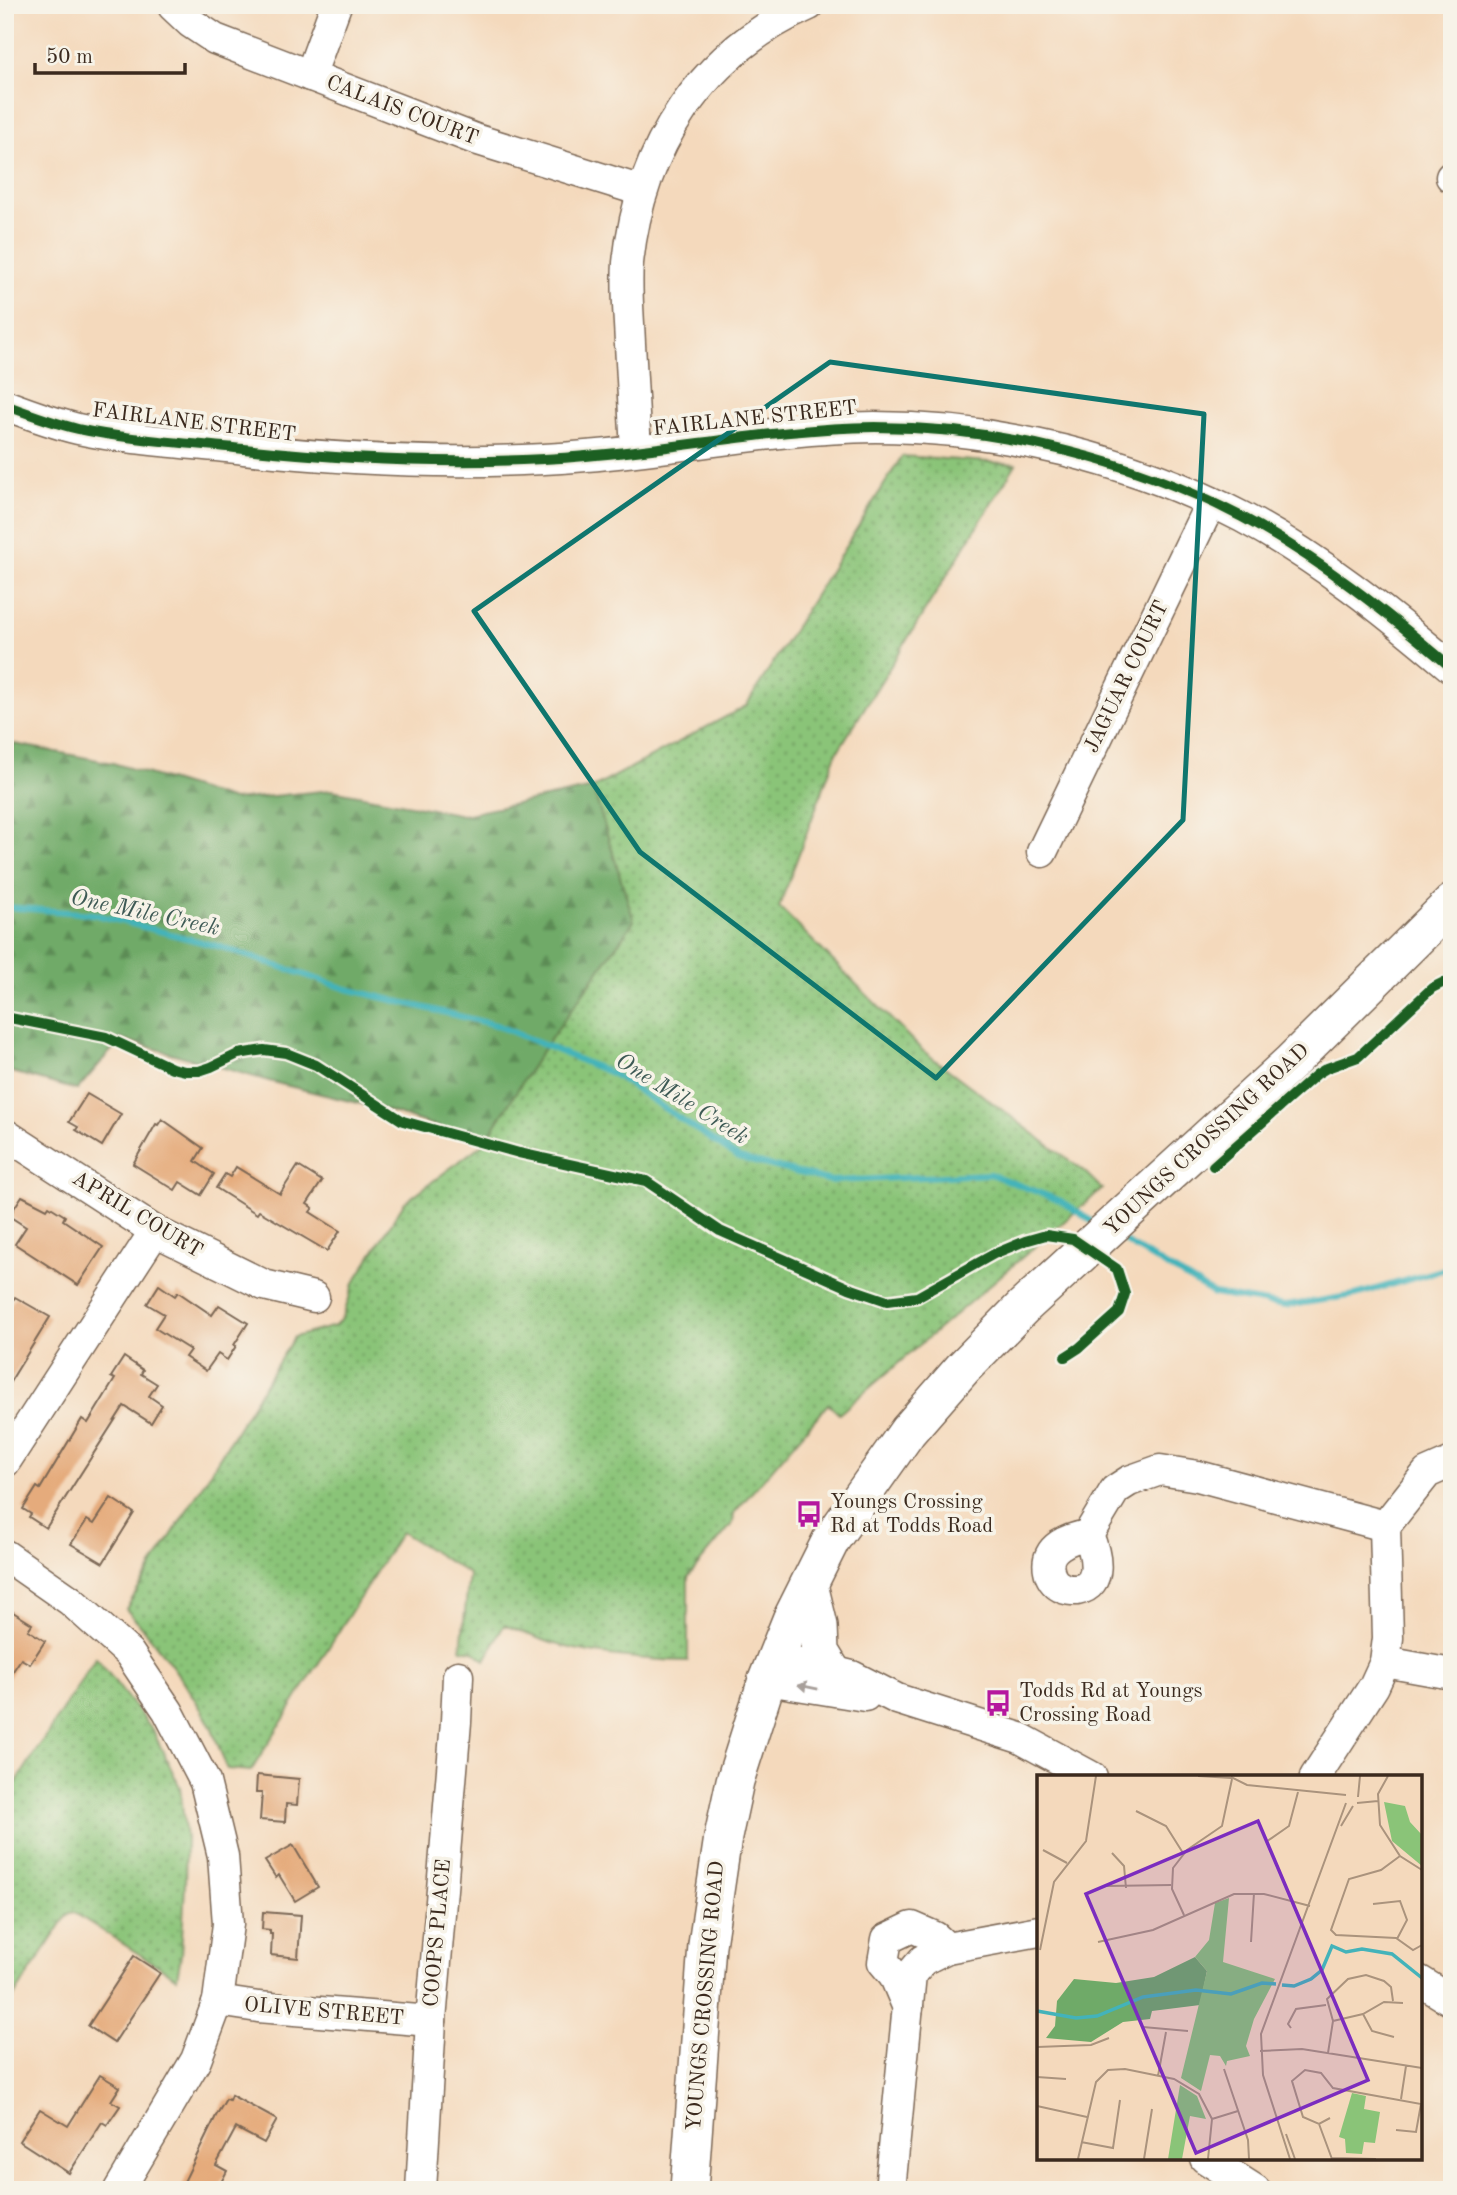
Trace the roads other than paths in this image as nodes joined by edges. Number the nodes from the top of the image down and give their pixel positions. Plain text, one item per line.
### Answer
1 (336, 5) edge
2 (809, 5) edge
3 (173, 6) edge
4 (310, 76) junction
5 (642, 191) junction
6 (5, 405) edge
7 (636, 450) junction
8 (1211, 502) junction
9 (1452, 668) edge
10 (1042, 852) dead end
11 (1452, 903) edge
12 (5, 1134) edge
13 (155, 1231) junction
14 (314, 1297) dead end
15 (5, 1462) edge
16 (1452, 1462) edge
17 (1385, 1526) junction
18 (1088, 1535) dead end
19 (5, 1555) edge
20 (808, 1585) junction
21 (1385, 1662) junction
22 (771, 1668) junction
23 (831, 1670) junction
24 (1452, 1674) edge
25 (458, 1676) dead end
26 (897, 1699) junction
27 (1088, 1775) edge
28 (1316, 1775) edge
29 (1037, 1913) edge
30 (1037, 1931) edge
31 (1007, 1937) junction
32 (947, 1948) junction
33 (1422, 1982) edge
34 (218, 2001) junction
35 (1452, 2001) edge
36 (908, 2008) junction
37 (431, 2021) junction
38 (1208, 2160) edge
39 (689, 2189) edge
40 (119, 2190) edge
41 (421, 2190) edge
42 (890, 2190) edge
43 (1255, 2190) edge

1 - 4 street
2 - 5 street
3 - 4 street, CALAIS COURT
4 - 5 street, CALAIS COURT
5 - 7 street
6 - 7 street, FAIRLANE STREET
7 - 8 street, FAIRLANE STREET
8 - 9 street, FAIRLANE STREET
8 - 10 street, JAGUAR COURT
11 - 20 main road, YOUNGS CROSSING ROAD
12 - 13 street, APRIL COURT
13 - 14 street, APRIL COURT
13 - 15 street
16 - 17 street
17 - 18 street
17 - 21 street
19 - 34 street
20 - 22 main road, YOUNGS CROSSING ROAD
20 - 23 main road
21 - 24 street
21 - 28 street
22 - 23 street
26 -> 22 street
22 - 39 main road, YOUNGS CROSSING ROAD
23 - 26 street
25 - 37 street, COOPS PLACE
26 - 27 street
29 - 31 street
30 - 31 street
31 - 32 street
32 - 36 street
32 - 36 street
33 - 35 street
34 - 37 street, OLIVE STREET
34 - 40 street
36 - 42 street
37 - 41 street, COOPS PLACE
38 - 43 street

